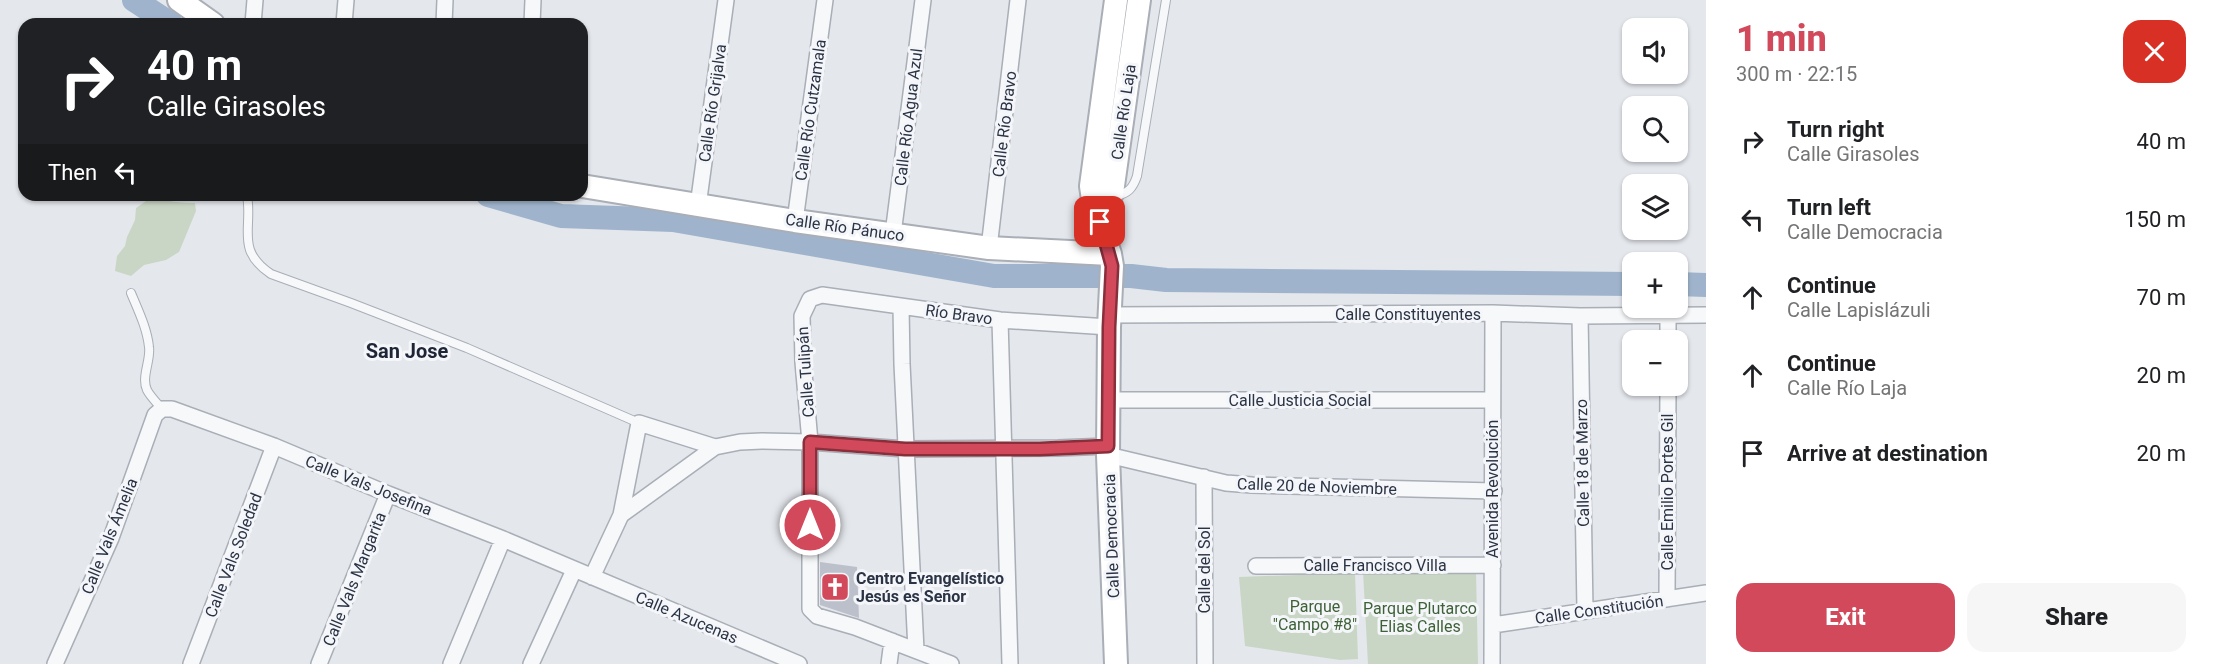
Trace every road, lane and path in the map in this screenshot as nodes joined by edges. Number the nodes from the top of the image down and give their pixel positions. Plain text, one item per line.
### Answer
1 (179, 0) edge
2 (255, 0) edge
3 (346, 0) edge
4 (445, 0) edge
5 (533, 0) edge
6 (726, 0) edge
7 (825, 0) edge
8 (923, 0) edge
9 (1018, 0) edge
10 (1113, 0) edge
11 (1139, 0) edge
12 (1166, 0) edge
13 (204, 18) edge
14 (254, 18) edge
15 (344, 18) edge
16 (444, 18) edge
17 (532, 18) edge
18 (588, 187) edge
19 (1110, 197) junction
20 (247, 201) edge
21 (698, 206) junction
22 (795, 221) junction
23 (1100, 222) junction
24 (892, 234) junction
25 (989, 248) junction
26 (1111, 260) junction
27 (131, 293) dead end
28 (810, 299) joint
29 (901, 306) junction
30 (1493, 313) junction
31 (1110, 314) junction
32 (1688, 315) edge
33 (1706, 315) edge
34 (1580, 316) junction
35 (1622, 316) edge
36 (1000, 320) junction
37 (1668, 396) edge
38 (1109, 400) junction
39 (1492, 400) junction
40 (162, 409) junction
41 (639, 423) junction
42 (810, 442) junction
43 (274, 446) junction
44 (715, 447) junction
45 (905, 449) junction
46 (1004, 449) junction
47 (1108, 450) junction
48 (1204, 477) junction
49 (1494, 491) junction
50 (388, 494) junction
51 (621, 515) junction
52 (503, 539) junction
53 (1493, 565) junction
54 (1256, 566) dead end
55 (574, 570) junction
56 (592, 577) junction
57 (1706, 593) edge
58 (1666, 599) junction
59 (1585, 610) junction
60 (1493, 625) junction
61 (892, 641) junction
62 (916, 650) junction
63 (55, 664) edge
64 (191, 664) edge
65 (319, 664) edge
66 (451, 664) edge
67 (531, 664) edge
68 (799, 664) edge
69 (889, 664) edge
70 (951, 664) edge
71 (1011, 664) edge
72 (1116, 664) edge
73 (1205, 664) edge
74 (1492, 664) edge

1 - 13 street
2 - 14 street
3 - 15 street
4 - 16 street
5 - 17 street
6 - 21 street, Calle Río Grijalva
7 - 22 street, Calle Río Cutzamala
8 - 24 street, Calle Río Agua Azul
9 - 25 street, Calle Río Bravo
10 - 23 street, Calle Río Laja
11 - 19 street, Calle Río Laja
12 - 19 lane
18 - 21 street, Calle Río Pánuco
19 - 23 street, Calle Río Laja
20 - 41 lane
21 - 22 street, Calle Río Pánuco
22 - 24 street, Calle Río Pánuco
23 - 26 street, Calle Río Laja
24 - 25 street, Calle Río Pánuco
25 - 26 street, Calle Río Pánuco
26 - 31 street, Calle Río Laja
27 - 40 lane
28 - 29 street, Río Bravo
28 - 42 street, Calle Tulipán
29 - 36 street, Río Bravo
29 - 45 street
30 - 31 street, Calle Constituyentes
30 - 34 street, Calle Constituyentes
30 - 39 street, Avenida Revolución
31 - 36 street, Río Bravo
31 - 38 street, Calle Democracia
32 - 33 street, Calle Constituyentes
34 - 35 street, Calle Constituyentes
34 - 59 street, Calle 18 de Marzo
36 - 46 street
37 - 58 street, Calle Emilio Portes Gil
38 - 39 street, Calle Justicia Social
38 - 47 street, Calle Democracia
39 - 49 street, Avenida Revolución
40 - 43 street, Calle Vals Josefina
40 - 63 street, Calle Vals Ámelia
41 - 44 street
41 - 51 street
42 - 44 street, Calle 20 de Noviembre
42 - 45 street, Calle 20 de Noviembre
42 - 61 street, Calle Tulipán
43 - 50 street, Calle Vals Josefina
43 - 64 street, Calle Vals Soledad
44 - 51 street
45 - 46 street, Calle 20 de Noviembre
45 - 62 street
46 - 47 street, Calle 20 de Noviembre
46 - 71 street
47 - 48 street, Calle 20 de Noviembre
47 - 72 street, Calle Democracia
48 - 49 street, Calle 20 de Noviembre
48 - 73 street, Calle del Sol
49 - 53 street, Avenida Revolución
50 - 52 street, Calle Vals Josefina
50 - 65 street, Calle Vals Margarita
51 - 56 street
52 - 55 street, Calle Vals Josefina
52 - 66 street
53 - 54 street, Calle Francisco Villa
53 - 60 street, Avenida Revolución
55 - 56 street, Calle Azucenas
55 - 67 street
56 - 68 street, Calle Azucenas
57 - 58 street, Calle Constitución
58 - 59 street, Calle Constitución
59 - 60 street, Calle Constitución
60 - 74 street, Avenida Revolución
61 - 62 street
61 - 69 street
62 - 70 street

